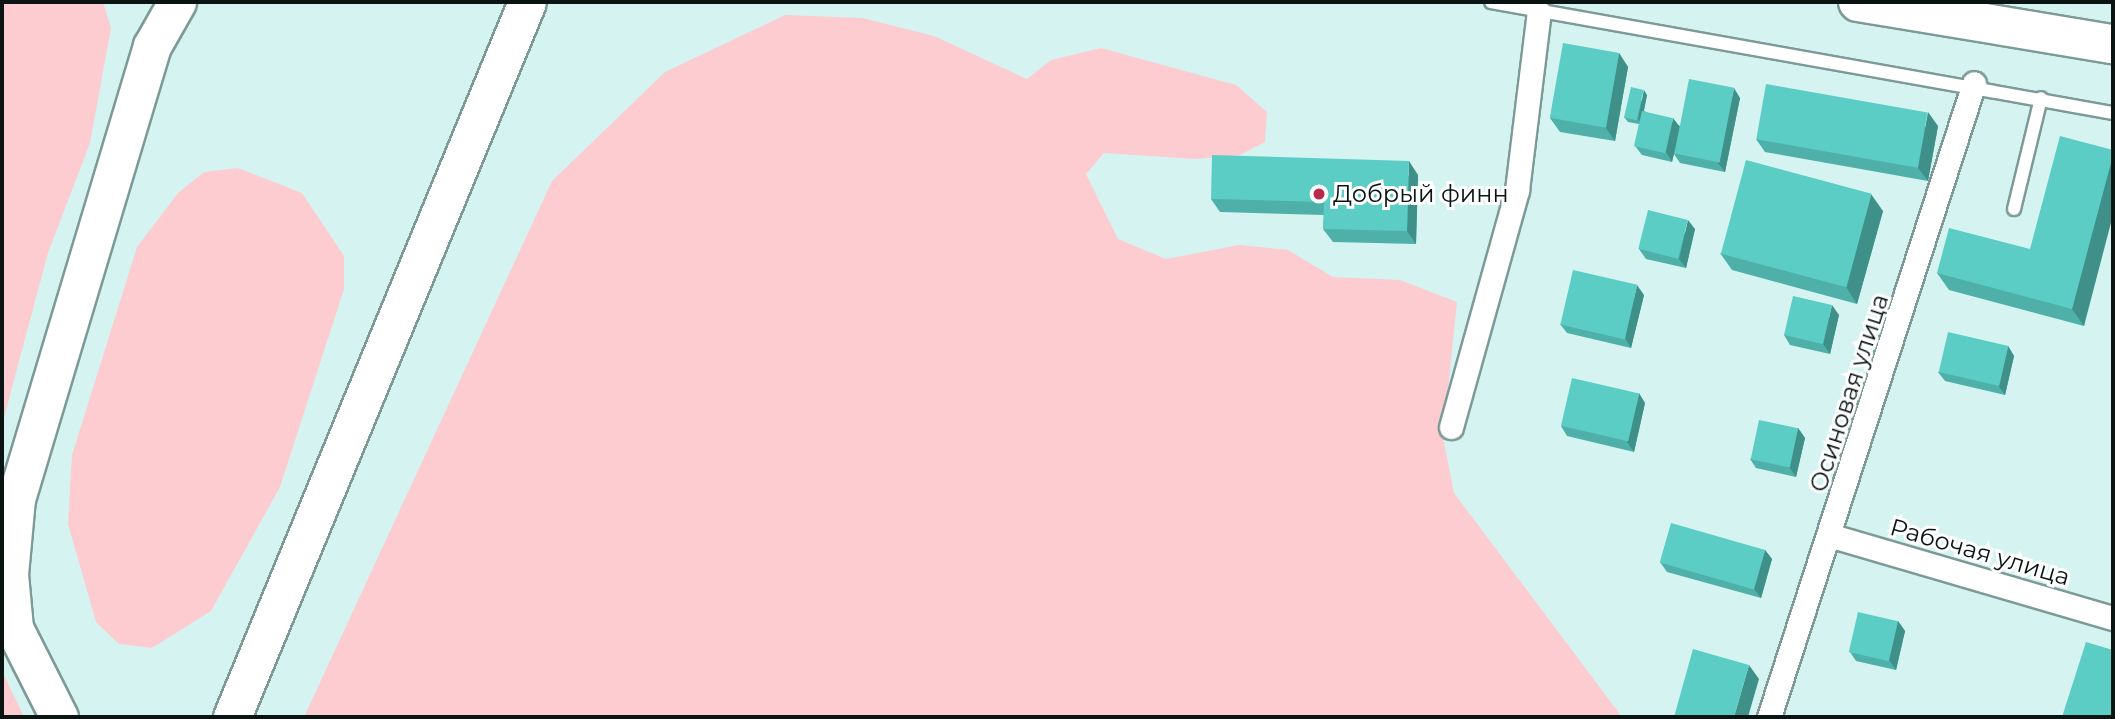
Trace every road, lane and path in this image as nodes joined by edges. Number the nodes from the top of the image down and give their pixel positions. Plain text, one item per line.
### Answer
1 (155, 2) edge
2 (177, 2) edge
3 (1491, 2) edge
4 (1858, 2) edge
5 (523, 10) edge
6 (1539, 12) junction
7 (2113, 44) edge
8 (152, 46) junction
9 (1974, 83) junction
10 (2041, 98) junction
11 (2113, 113) edge
12 (2014, 209) dead end
13 (1451, 427) dead end
14 (1832, 537) junction
15 (2113, 618) edge
16 (59, 717) edge
17 (232, 717) edge
18 (1769, 717) edge

1 - 8 main road
2 - 8 main road
3 - 6 lane
4 - 7 highway
5 - 17 main road
6 - 9 lane
6 - 13 street
8 - 16 main road
9 - 10 lane
9 - 14 street, Осиновая улица
10 - 11 lane
10 - 12 lane
14 - 15 street, Рабочая улица
14 - 18 street, Осиновая улица

